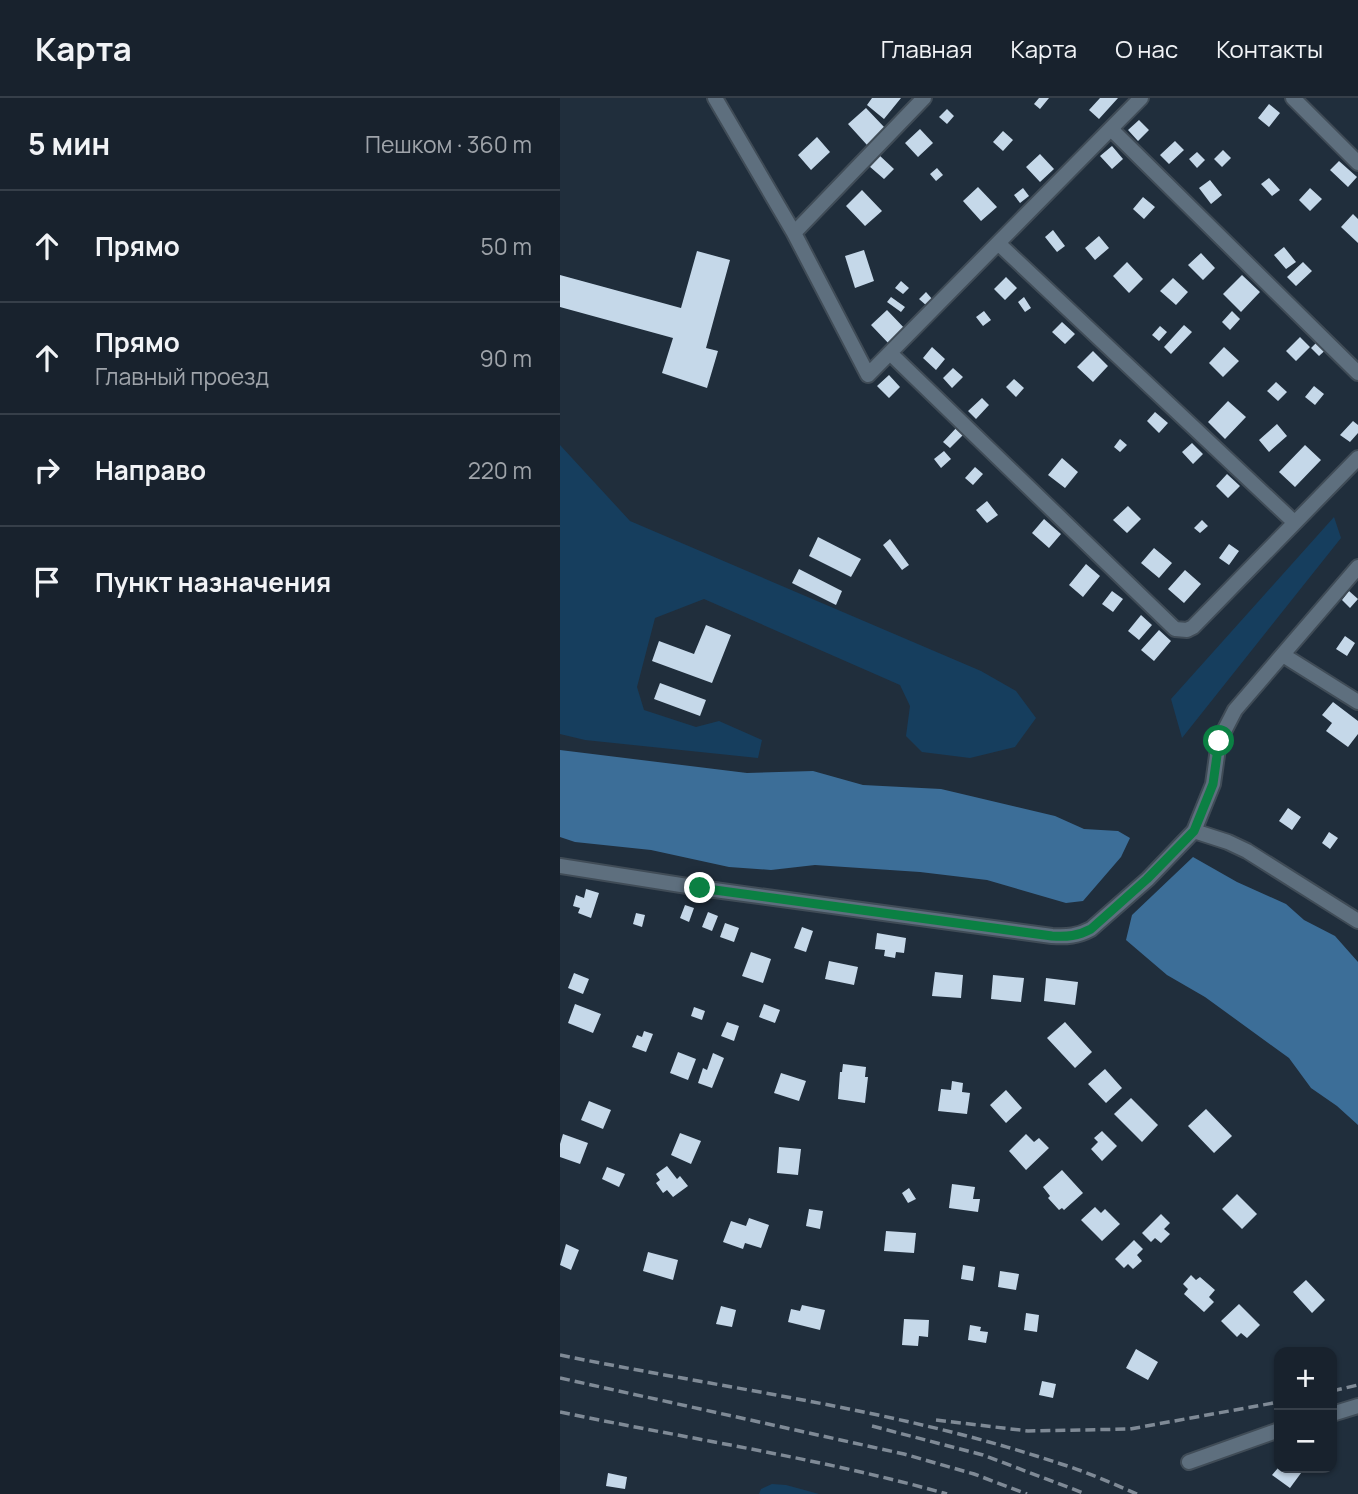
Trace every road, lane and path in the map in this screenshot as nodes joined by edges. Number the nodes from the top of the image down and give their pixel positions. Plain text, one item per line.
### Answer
1 (924, 98) edge
2 (1141, 98) edge
3 (1293, 98) edge
4 (718, 99) edge
5 (1111, 129) junction
6 (1358, 163) edge
7 (794, 233) junction
8 (999, 244) junction
9 (890, 353) junction
10 (1358, 373) edge
11 (1358, 458) edge
12 (1294, 522) junction
13 (1358, 567) edge
14 (1283, 655) junction
15 (1358, 702) edge
16 (1194, 831) junction
17 (560, 866) edge
18 (1358, 921) edge
19 (1358, 1406) edge
20 (1337, 1412) edge
21 (1274, 1432) edge
22 (1189, 1462) dead end

1 - 7 street
2 - 5 street
3 - 6 street
4 - 7 street
5 - 8 street
5 - 10 street
7 - 9 street
8 - 9 street
8 - 12 street
9 - 12 street
11 - 12 street
13 - 14 street
14 - 15 street
14 - 16 street
16 - 17 street
16 - 18 street
19 - 20 street
21 - 22 street

